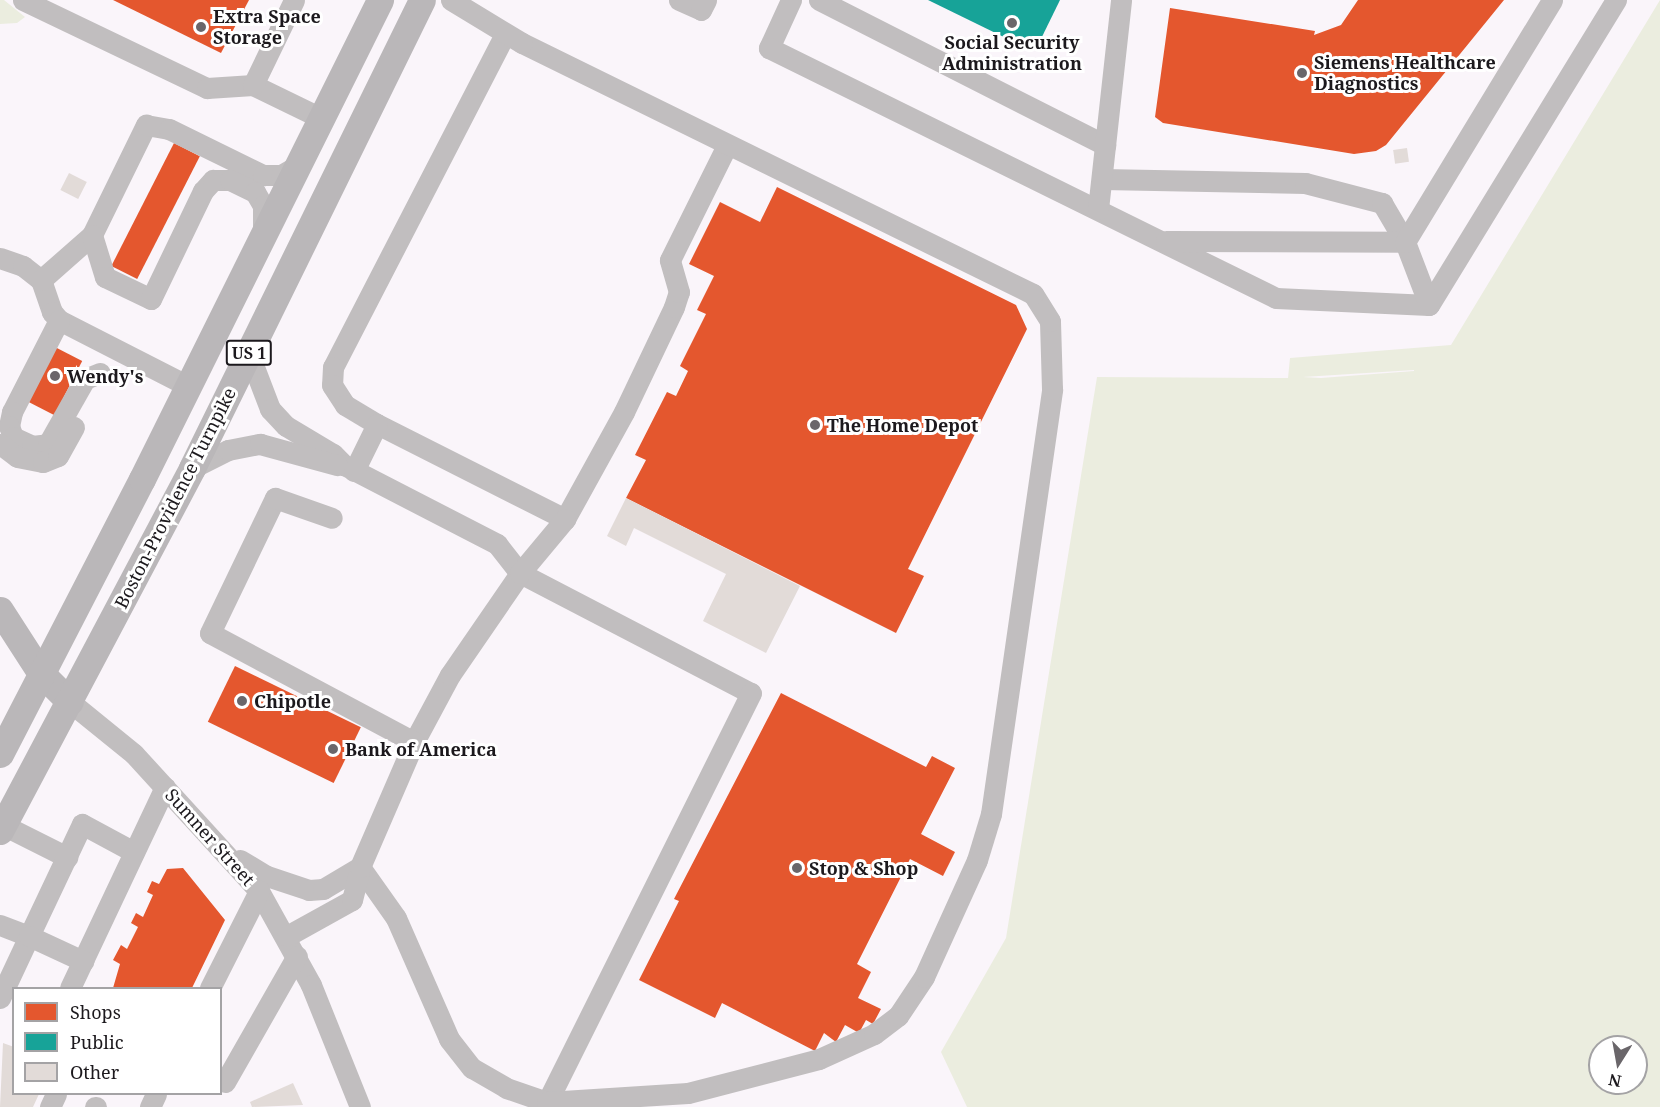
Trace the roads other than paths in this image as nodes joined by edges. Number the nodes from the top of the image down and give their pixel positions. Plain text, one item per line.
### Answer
1 (23, 0) edge
2 (294, 0) edge
3 (380, 0) edge
4 (422, 0) edge
5 (451, 0) edge
6 (679, 0) edge
7 (706, 0) edge
8 (791, 0) edge
9 (819, 0) edge
10 (1121, 0) edge
11 (1552, 0) edge
12 (1616, 0) edge
13 (505, 34) junction
14 (252, 85) junction
15 (321, 118) junction
16 (727, 145) junction
17 (1105, 145) junction
18 (298, 165) junction
19 (1102, 179) junction
20 (1098, 209) junction
21 (263, 234) junction
22 (92, 236) junction
23 (1161, 241) junction
24 (1404, 242) junction
25 (0, 258) edge
26 (41, 280) junction
27 (1429, 305) junction
28 (55, 314) junction
29 (112, 346) junction
30 (249, 354) junction
31 (100, 373) junction
32 (186, 385) junction
33 (0, 409) edge
34 (376, 424) junction
35 (0, 444) edge
36 (192, 468) junction
37 (349, 468) junction
38 (332, 518) dead end
39 (565, 519) junction
40 (520, 573) junction
41 (0, 610) edge
42 (40, 672) junction
43 (70, 702) junction
44 (414, 742) junction
45 (0, 754) edge
46 (165, 787) junction
47 (2, 828) edge
48 (222, 849) junction
49 (134, 852) junction
50 (67, 857) junction
51 (360, 867) junction
52 (259, 891) junction
53 (0, 925) edge
54 (29, 936) junction
55 (287, 936) junction
56 (297, 956) junction
57 (83, 961) junction
58 (70, 987) edge
59 (211, 987) edge
60 (0, 998) edge
61 (225, 1082) dead end
62 (547, 1102) junction
63 (360, 1107) edge

1 - 14 street
2 - 14 street
3 - 15 main road, US 1
4 - 30 main road, Boston-Providence Turnpike / US 1
5 - 13 street
6 - 7 street
8 - 20 street
9 - 17 street
10 - 17 street
11 - 24 street
12 - 27 street
13 - 16 street
13 - 34 street
14 - 15 street
15 - 18 main road, US 1
16 - 39 street
16 - 62 street
17 - 19 street
18 - 21 main road, US 1
18 - 22 street
19 - 20 street
19 - 24 street
20 - 23 street
21 - 22 street
21 - 32 main road, US 1
22 - 26 street
23 - 24 street
23 - 27 street
24 - 27 street
25 - 26 street
26 - 28 street
28 - 29 street
28 - 31 street
28 - 33 street
29 - 31 street
29 - 32 street
30 - 36 main road, Boston-Providence Turnpike / US 1
30 - 37 street
31 - 35 street
32 - 42 main road, US 1
34 - 37 street
34 - 39 street
36 - 37 street
36 - 43 main road, Boston-Providence Turnpike / US 1
37 - 40 street
38 - 44 street
39 - 40 street
40 - 44 street
40 - 62 street
41 - 42 main road, Sumner Street
42 - 43 main road, Sumner Street
42 - 45 main road, US 1
43 - 46 street, Sumner Street
43 - 47 main road, Boston-Providence Turnpike / US 1
44 - 51 street
46 - 48 street, Sumner Street
46 - 49 street
47 - 50 street
48 - 51 street
48 - 52 street, Sumner Street
49 - 50 street
49 - 57 street
50 - 54 street
51 - 55 street
51 - 62 street
52 - 55 street, Sumner Street
52 - 59 street
53 - 54 street
54 - 57 street
54 - 60 street
55 - 56 street, Sumner Street
56 - 61 street
56 - 63 street, Sumner Street
57 - 58 street

